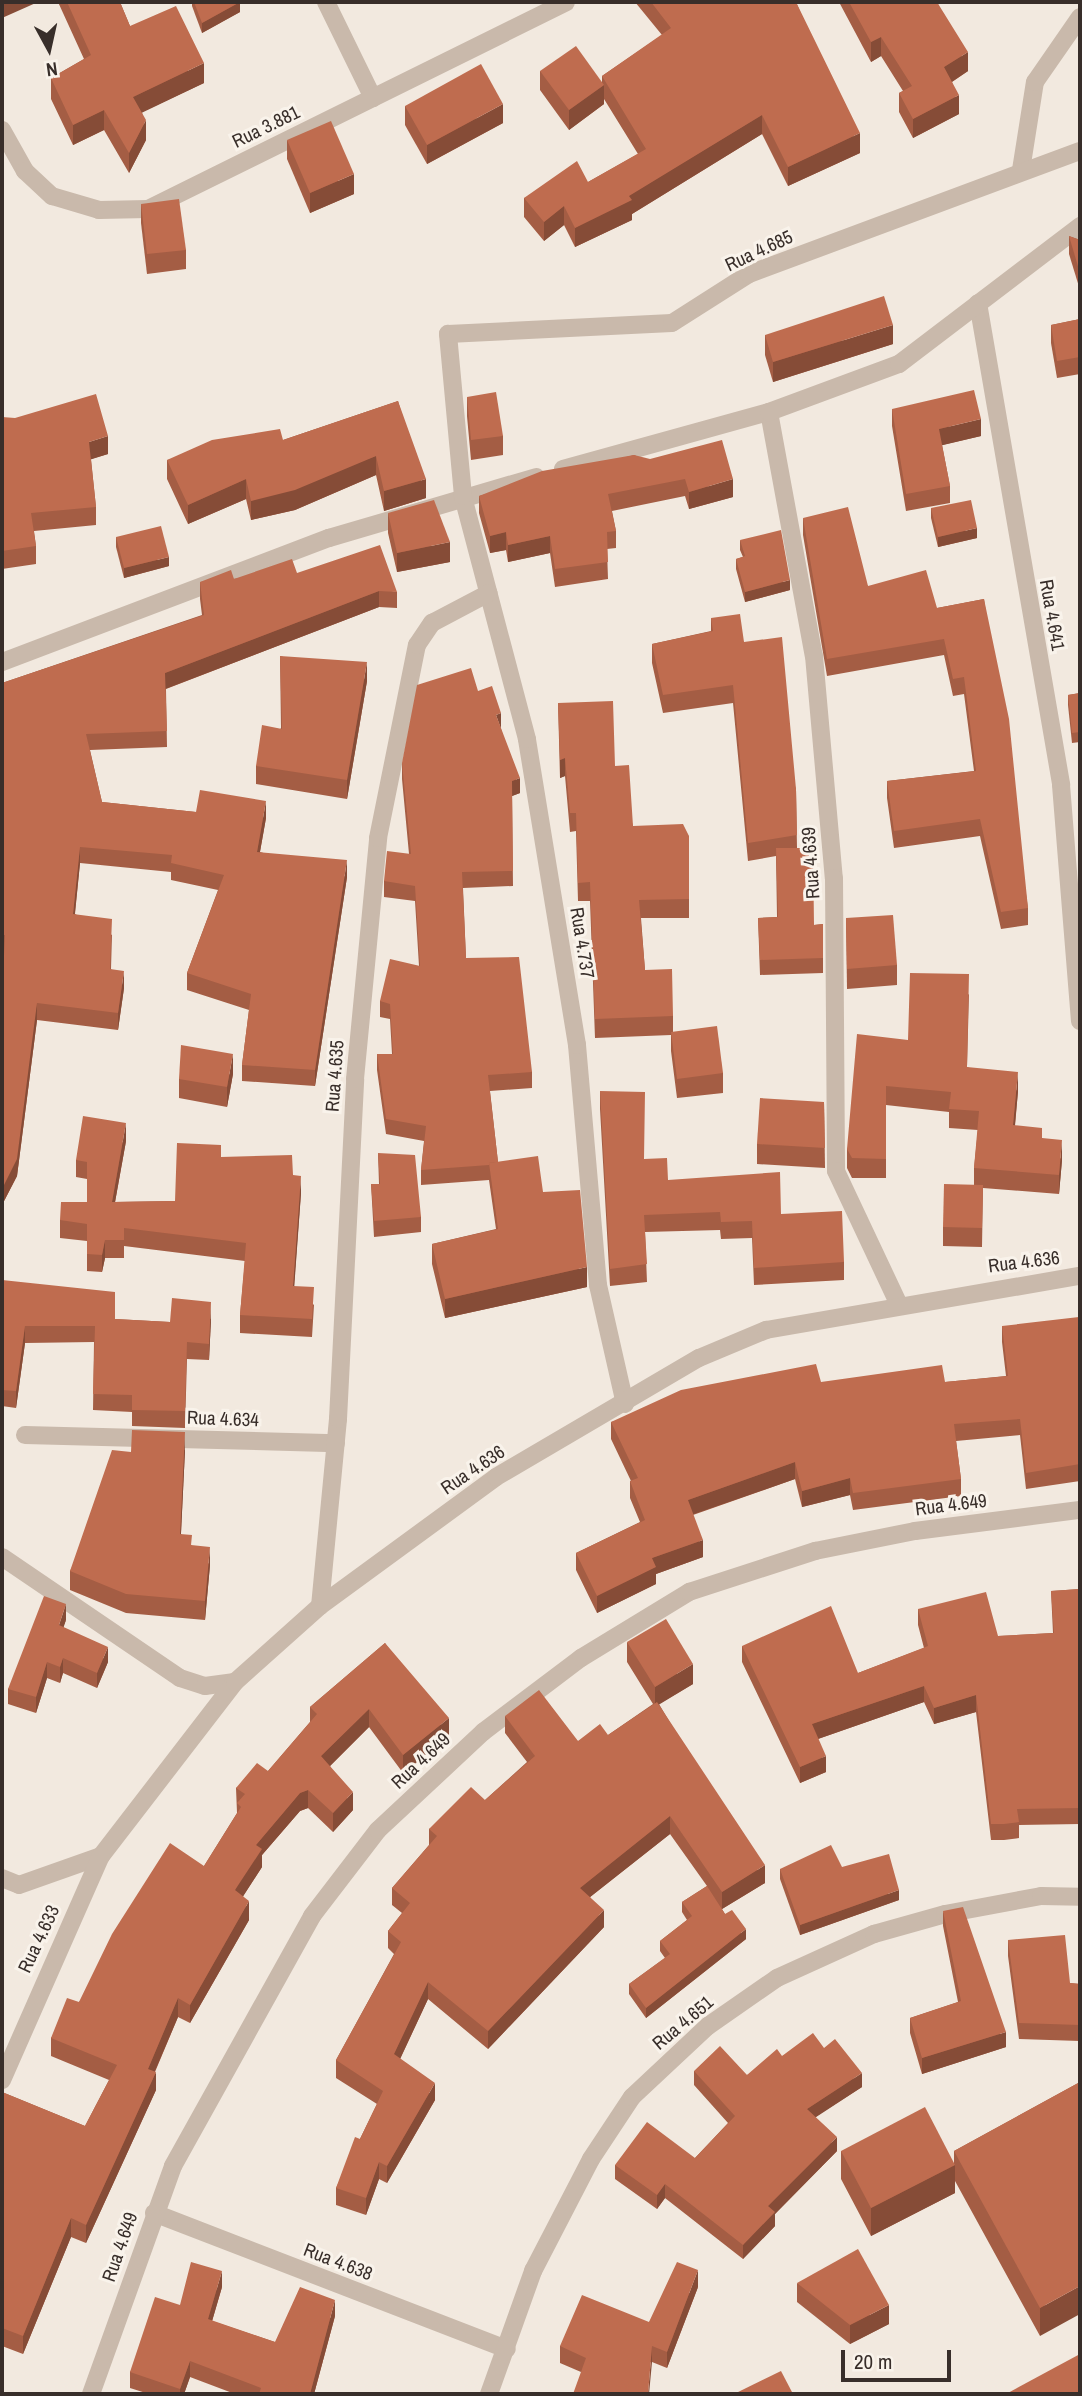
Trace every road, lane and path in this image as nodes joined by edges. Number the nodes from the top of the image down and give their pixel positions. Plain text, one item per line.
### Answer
1 (326, 2) edge
2 (566, 2) edge
3 (1080, 17) edge
4 (373, 98) junction
5 (2, 130) edge
6 (1080, 151) edge
7 (1021, 170) junction
8 (1080, 226) edge
9 (978, 303) junction
10 (448, 334) joint
11 (769, 412) junction
12 (463, 496) junction
13 (489, 593) junction
14 (2, 662) edge
15 (1080, 1021) edge
16 (1080, 1276) edge
17 (898, 1303) junction
18 (625, 1404) junction
19 (25, 1434) dead end
20 (335, 1443) junction
21 (1080, 1510) edge
22 (2, 1557) edge
23 (320, 1606) junction
24 (234, 1682) junction
25 (101, 1856) junction
26 (2, 1878) edge
27 (1080, 1897) edge
28 (2, 2080) edge
29 (153, 2213) junction
30 (507, 2349) junction
31 (91, 2394) edge
32 (489, 2394) edge

1 - 4 street
2 - 4 street, Rua 3.881
3 - 7 street
4 - 5 street, Rua 3.881
6 - 7 street, Rua 4.685
7 - 10 street, Rua 4.685
8 - 9 street
9 - 11 street
9 - 15 street, Rua 4.641
10 - 12 street, Rua 4.737
11 - 12 street
11 - 17 street, Rua 4.639
12 - 13 street, Rua 4.737
12 - 14 street
13 - 18 street, Rua 4.737
13 - 20 street, Rua 4.635
16 - 17 street, Rua 4.636
17 - 18 street, Rua 4.636
18 - 23 street, Rua 4.636
19 - 20 street, Rua 4.634
20 - 23 street, Rua 4.635
21 - 29 street, Rua 4.649
22 - 24 street
23 - 24 street, Rua 4.636
24 - 25 street, Rua 4.636
25 - 26 street
25 - 28 street, Rua 4.633
27 - 30 street, Rua 4.651
29 - 30 street, Rua 4.638
29 - 31 street, Rua 4.649
30 - 32 street, Rua 4.651

